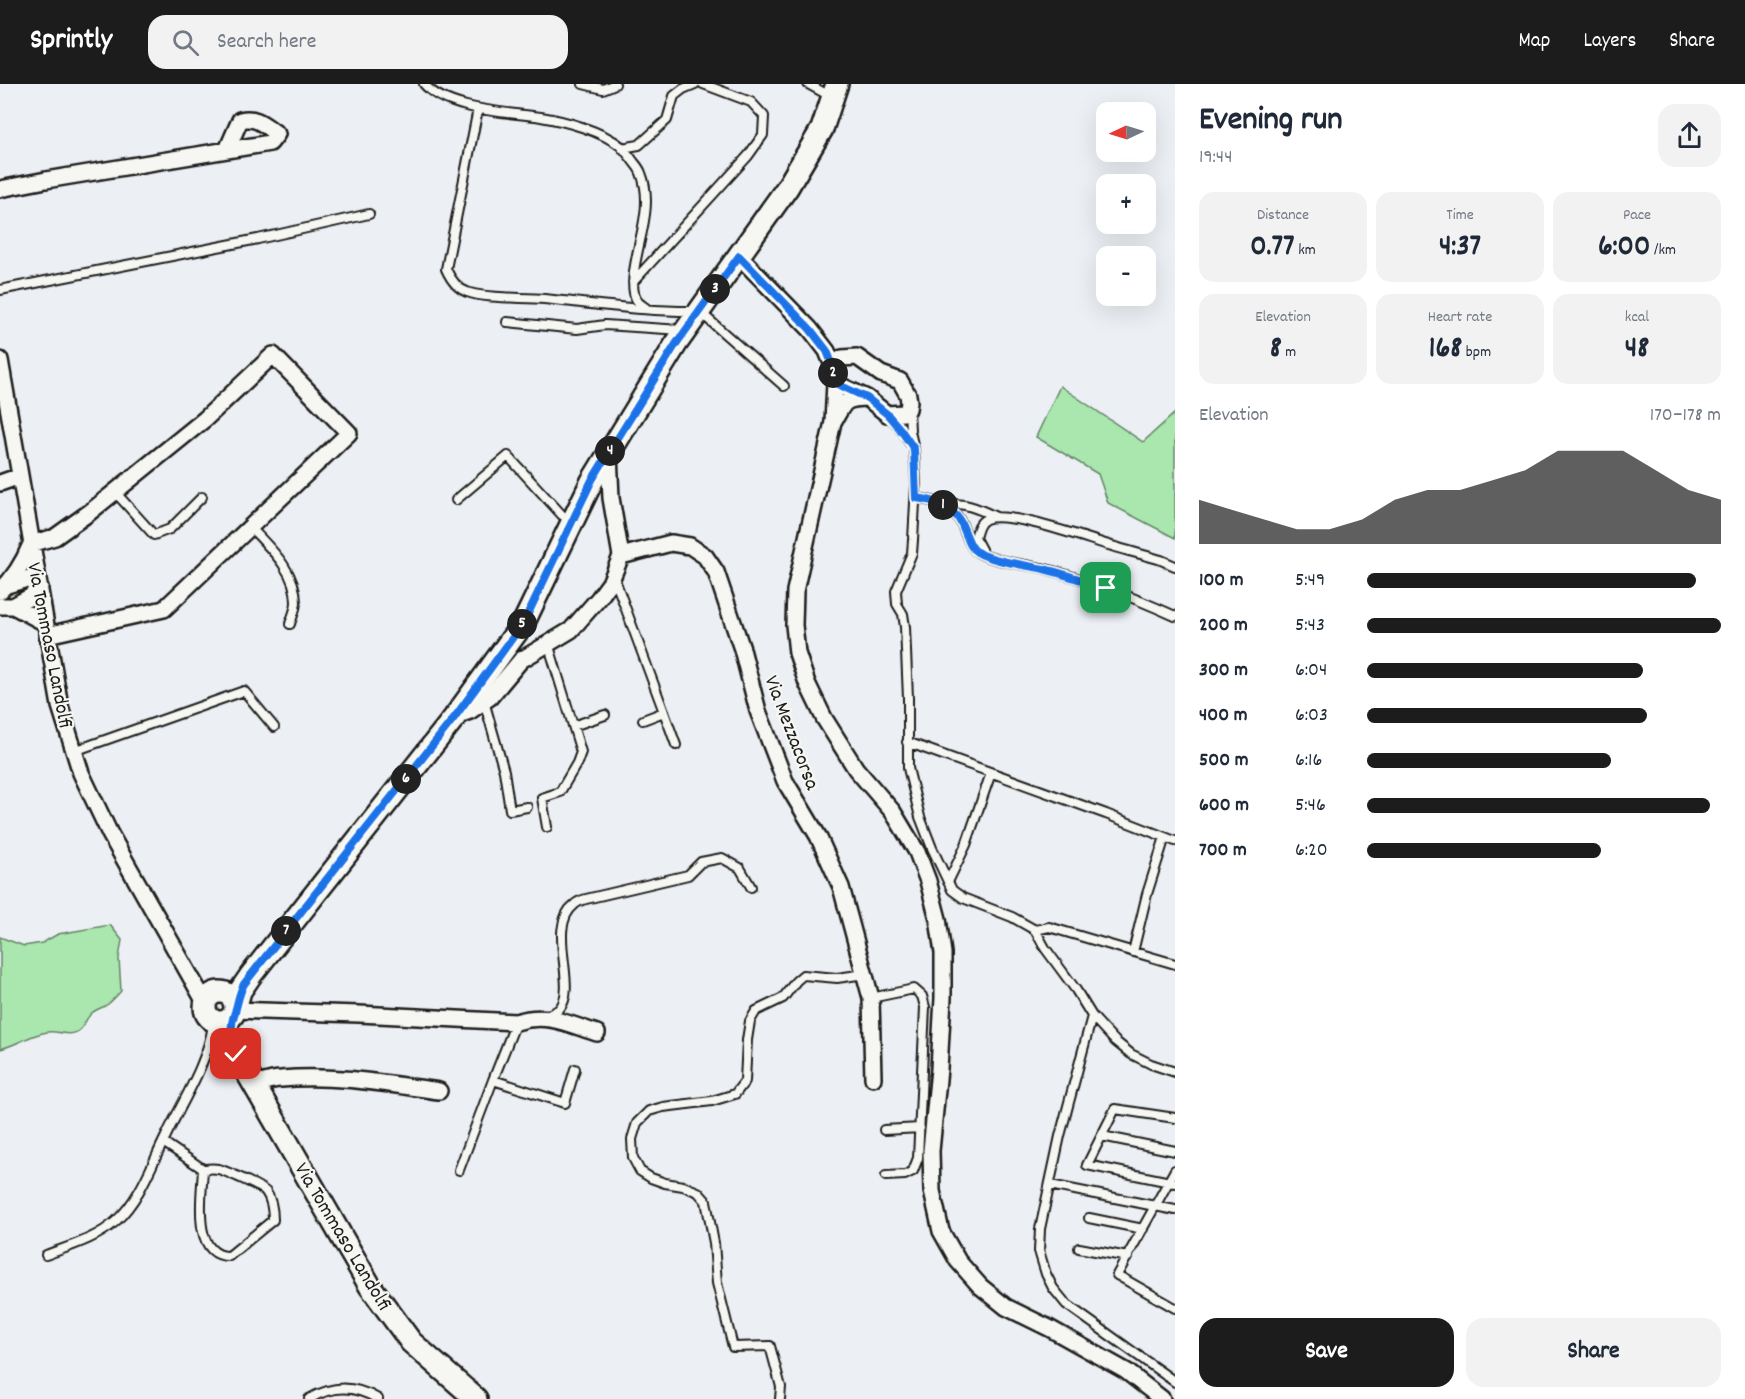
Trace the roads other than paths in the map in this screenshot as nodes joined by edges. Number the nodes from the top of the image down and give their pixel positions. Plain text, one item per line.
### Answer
1 (424, 84) edge
2 (584, 84) edge
3 (615, 84) edge
4 (695, 84) edge
5 (703, 84) edge
6 (808, 84) edge
7 (835, 91) edge
8 (478, 109) junction
9 (622, 148) junction
10 (227, 150) dead end
11 (0, 189) edge
12 (369, 214) dead end
13 (739, 256) junction
14 (633, 282) junction
15 (0, 290) edge
16 (646, 309) junction
17 (699, 311) junction
18 (507, 322) dead end
19 (810, 329) junction
20 (686, 331) junction
21 (857, 357) junction
22 (0, 360) edge
23 (833, 366) junction
24 (835, 383) junction
25 (784, 386) dead end
26 (867, 398) junction
27 (909, 402) junction
28 (887, 414) junction
29 (833, 422) junction
30 (914, 449) junction
31 (609, 454) junction
32 (20, 476) junction
33 (0, 483) edge
34 (115, 492) junction
35 (202, 497) dead end
36 (916, 498) junction
37 (456, 500) dead end
38 (940, 504) junction
39 (998, 517) junction
40 (572, 522) junction
41 (250, 527) junction
42 (31, 544) junction
43 (984, 555) junction
44 (621, 556) junction
45 (1175, 566) edge
46 (613, 576) junction
47 (40, 587) junction
48 (3, 588) edge
49 (6, 606) edge
50 (1175, 616) edge
51 (290, 624) dead end
52 (46, 629) junction
53 (548, 643) junction
54 (484, 701) junction
55 (664, 712) junction
56 (605, 715) dead end
57 (454, 718) junction
58 (643, 720) dead end
59 (573, 726) junction
60 (274, 727) dead end
61 (907, 742) junction
62 (676, 745) dead end
63 (74, 751) junction
64 (991, 773) junction
65 (526, 807) dead end
66 (547, 827) dead end
67 (1165, 837) junction
68 (1175, 841) edge
69 (948, 882) junction
70 (751, 886) dead end
71 (1035, 930) junction
72 (1133, 952) junction
73 (1175, 964) edge
74 (866, 974) junction
75 (871, 998) junction
76 (222, 1008) junction
77 (1092, 1016) junction
78 (543, 1018) junction
79 (516, 1022) junction
80 (597, 1033) dead end
81 (575, 1069) dead end
82 (1175, 1072) edge
83 (873, 1078) dead end
84 (493, 1080) junction
85 (254, 1085) junction
86 (439, 1091) dead end
87 (1175, 1119) edge
88 (920, 1128) junction
89 (884, 1130) dead end
90 (1102, 1136) junction
91 (163, 1142) junction
92 (1175, 1151) edge
93 (203, 1169) junction
94 (459, 1170) dead end
95 (1175, 1170) edge
96 (886, 1176) dead end
97 (1172, 1182) edge
98 (1050, 1185) junction
99 (1156, 1206) junction
100 (1175, 1210) edge
101 (1089, 1218) dead end
102 (1143, 1228) junction
103 (1079, 1248) dead end
104 (46, 1255) dead end
105 (1128, 1257) junction
106 (1175, 1308) edge
107 (1175, 1382) edge
108 (309, 1399) edge
109 (378, 1399) edge
110 (476, 1399) edge
111 (780, 1399) edge
112 (1162, 1399) edge

1 - 8 lane
2 - 3 lane
4 - 9 lane
5 - 14 lane
6 - 7 lane
7 - 13 street
8 - 9 lane
8 - 16 lane
9 - 14 lane
10 - 11 street
12 - 15 lane
13 - 17 street
13 - 19 street
14 - 16 lane
16 - 17 lane
17 - 20 street
17 - 25 lane
18 - 20 lane
19 - 21 street
19 - 23 street
20 - 31 street
21 - 23 street
21 - 27 street
22 - 32 street, Via Tommaso Landolfi
23 - 24 street
24 - 26 street
24 - 29 street
26 - 28 street
26 - 29 street
27 - 28 street
27 - 30 lane
28 - 30 lane
29 - 112 street
30 - 36 lane
31 - 40 street
31 - 44 street
32 - 33 street
32 - 42 street, Via Tommaso Landolfi
34 - 35 lane
34 - 41 street
34 - 42 street
36 - 38 lane
36 - 61 lane
37 - 40 lane
38 - 39 lane
38 - 43 lane
39 - 43 lane
39 - 45 lane
40 - 57 street
41 - 51 lane
41 - 52 street
42 - 47 street, Via Tommaso Landolfi
42 - 48 street
43 - 50 lane
44 - 46 street
44 - 74 street, Via Mezzacorsa
46 - 53 street
46 - 55 lane
47 - 48 street
47 - 49 street
47 - 52 street, Via Tommaso Landolfi
49 - 52 street
52 - 63 street, Via Tommaso Landolfi
53 - 54 street
53 - 59 lane
54 - 57 street
54 - 65 lane
55 - 58 lane
55 - 62 lane
56 - 59 lane
57 - 76 street
59 - 66 lane
60 - 63 lane
61 - 64 lane
61 - 69 lane
63 - 76 street, Via Tommaso Landolfi
64 - 67 lane
64 - 69 lane
67 - 68 lane
67 - 72 lane
69 - 71 lane
70 - 78 lane
71 - 72 lane
71 - 77 lane
72 - 73 lane
74 - 75 street, Via Mezzacorsa
74 - 111 lane
75 - 83 street, Via Mezzacorsa
75 - 88 lane
76 - 79 street
76 - 85 street, Via Tommaso Landolfi
76 - 91 lane
77 - 82 lane
77 - 98 lane
78 - 79 street
78 - 80 street
79 - 84 lane
81 - 84 lane
84 - 94 lane
85 - 86 street
85 - 110 street, Via Tommaso Landolfi
87 - 90 lane
88 - 89 lane
88 - 96 lane
90 - 92 lane
90 - 97 lane
91 - 93 lane
91 - 104 lane
93 - 93 lane
95 - 97 lane
97 - 99 lane
98 - 99 lane
98 - 107 lane
99 - 100 lane
99 - 102 lane
101 - 102 lane
102 - 105 lane
103 - 105 lane
105 - 106 lane
108 - 109 lane

